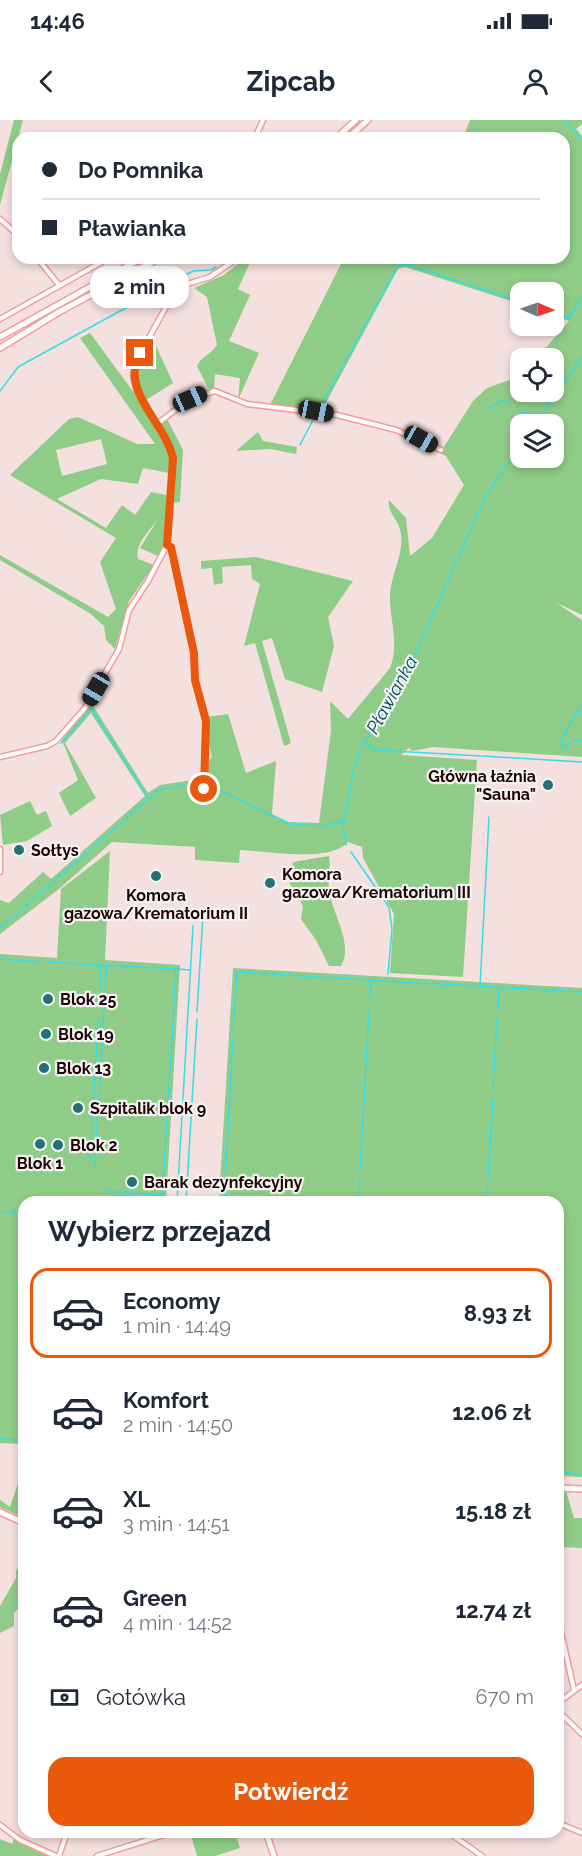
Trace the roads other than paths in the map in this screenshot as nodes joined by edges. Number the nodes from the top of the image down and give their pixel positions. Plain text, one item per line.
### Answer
1 (356, 120) edge
2 (368, 120) edge
3 (343, 132) edge
4 (355, 132) edge
5 (0, 219) edge
6 (12, 230) edge
7 (42, 264) edge
8 (98, 264) edge
9 (131, 264) edge
10 (149, 264) edge
11 (229, 264) edge
12 (59, 285) junction
13 (0, 319) edge
14 (0, 337) edge
15 (0, 348) edge
16 (157, 424) junction
17 (441, 450) dead end
18 (167, 545) junction
19 (0, 756) edge
20 (204, 789) dead end
21 (0, 849) edge
22 (0, 872) edge
23 (564, 1488) edge
24 (582, 1489) edge
25 (0, 1512) edge
26 (18, 1520) edge
27 (564, 1646) edge
28 (582, 1685) edge
29 (574, 1690) junction
30 (564, 1698) edge
31 (564, 1717) edge
32 (582, 1734) edge
33 (0, 1825) edge
34 (564, 1826) edge
35 (582, 1833) edge
36 (64, 1838) edge
37 (154, 1838) edge
38 (268, 1838) edge
39 (456, 1838) edge
40 (57, 1856) edge
41 (97, 1856) edge
42 (274, 1856) edge
43 (482, 1856) edge

1 - 3 street
2 - 4 street
5 - 6 street
7 - 12 street
8 - 12 street
9 - 14 street
10 - 15 street
11 - 16 street
12 - 13 street
16 - 17 street
16 - 18 street
18 - 19 street
18 - 20 street
21 - 22 street
23 - 24 street
25 - 26 street
27 - 29 street
28 - 29 street
29 - 30 street
31 - 32 street
33 - 40 street
34 - 35 street
36 - 40 street
37 - 41 street
38 - 42 street
39 - 43 street

